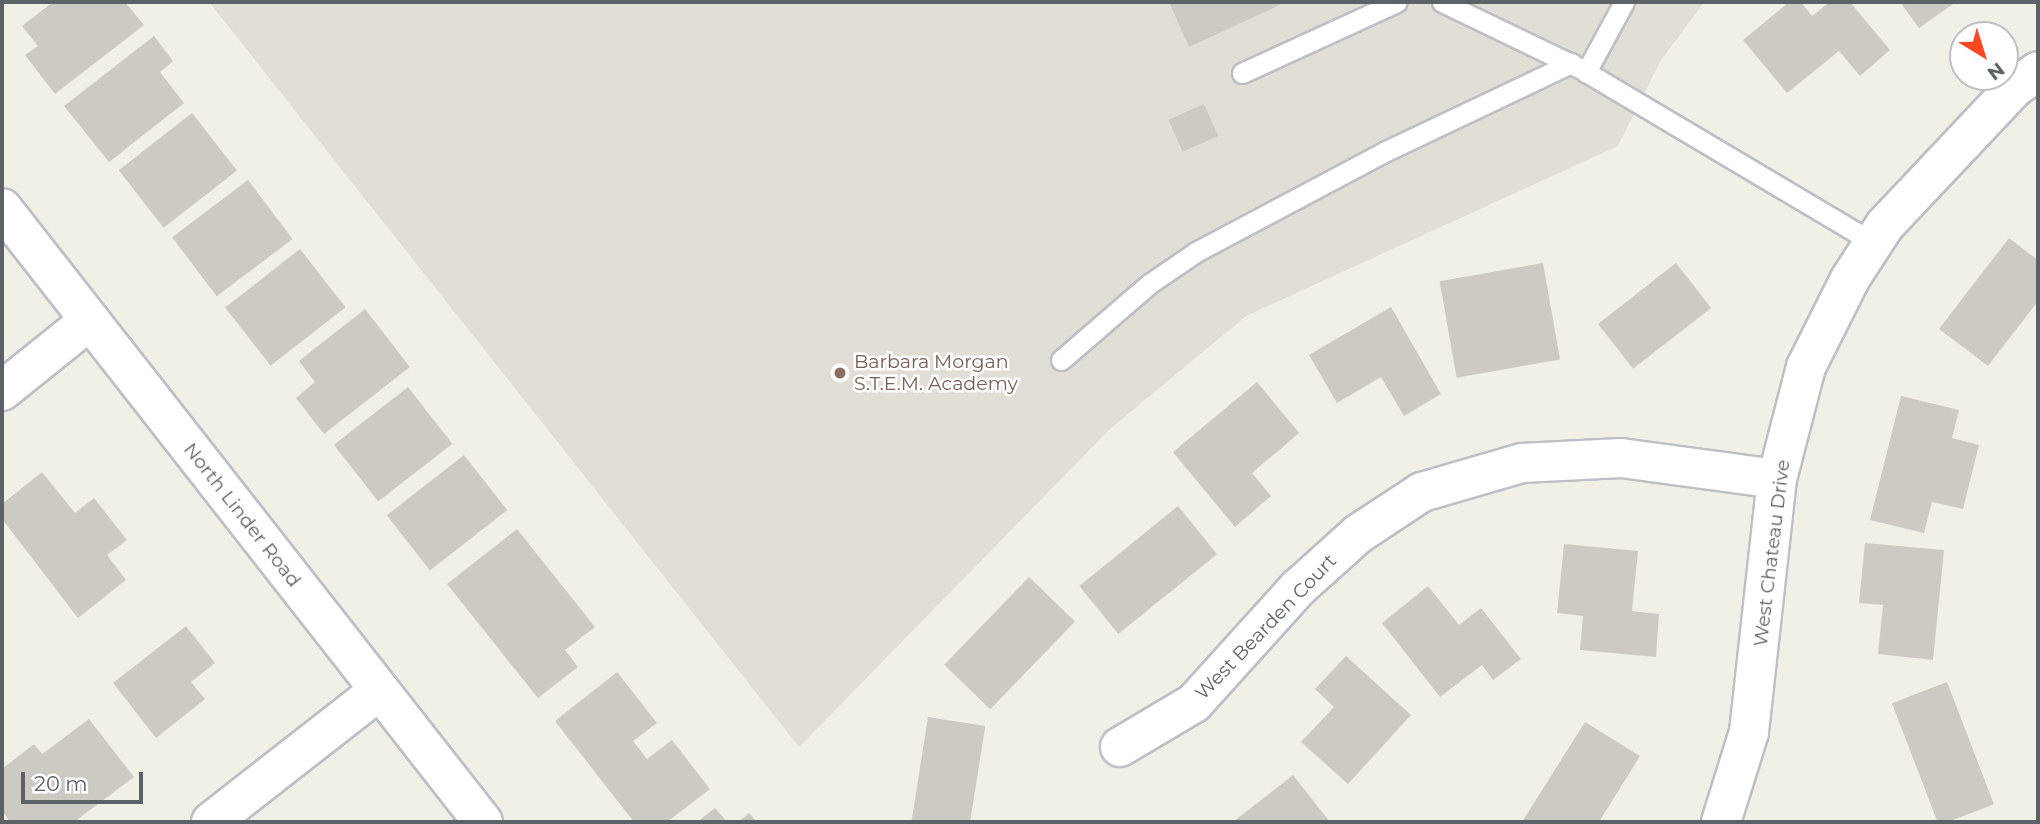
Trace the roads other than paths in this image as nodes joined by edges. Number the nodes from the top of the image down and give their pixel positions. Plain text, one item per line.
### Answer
1 (1397, 2) edge
2 (1442, 2) edge
3 (1623, 2) edge
4 (1578, 68) junction
5 (2038, 71) edge
6 (1242, 73) dead end
7 (2, 208) edge
8 (1874, 243) junction
9 (89, 321) junction
10 (1061, 360) dead end
11 (2, 391) edge
12 (1777, 479) junction
13 (380, 690) junction
14 (1120, 747) dead end
15 (211, 822) edge
16 (483, 822) edge
17 (1721, 822) edge

1 - 6 lane
2 - 4 lane
3 - 4 lane
4 - 8 lane
4 - 10 lane
5 - 8 street, West Chateau Drive
7 - 9 street, North Linder Road
8 - 12 street, West Chateau Drive
9 - 11 street
9 - 13 street, North Linder Road
12 - 14 street, West Bearden Court
12 - 17 street, West Chateau Drive
13 - 15 street
13 - 16 street, North Linder Road

